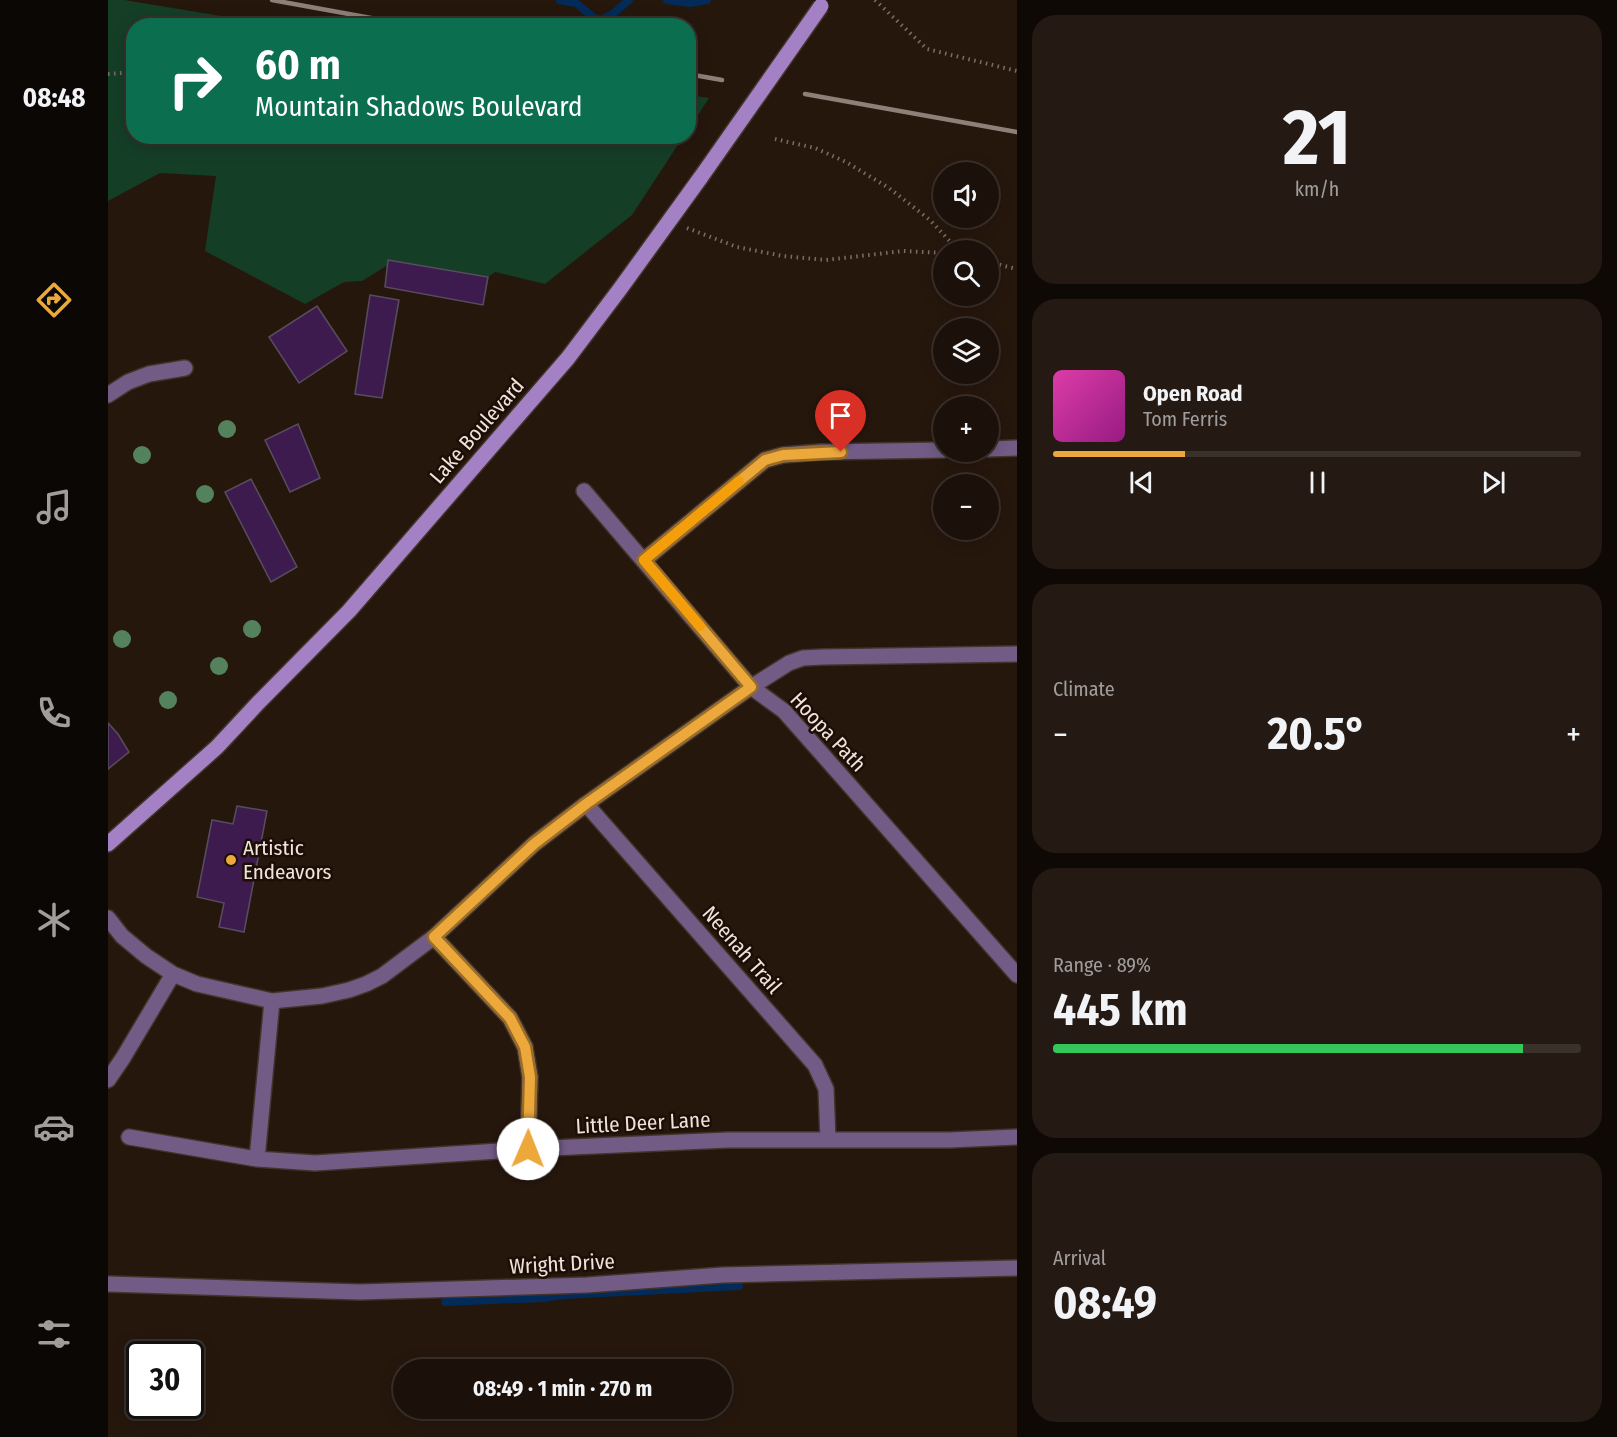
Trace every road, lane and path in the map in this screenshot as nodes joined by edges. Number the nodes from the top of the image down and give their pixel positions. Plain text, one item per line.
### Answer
1 (875, 0) edge
2 (823, 3) edge
3 (1017, 70) edge
4 (126, 73) edge
5 (108, 74) edge
6 (774, 139) dead end
7 (670, 221) junction
8 (949, 240) edge
9 (933, 252) edge
10 (999, 265) edge
11 (1017, 269) edge
12 (185, 368) dead end
13 (108, 395) edge
14 (1017, 448) edge
15 (999, 449) edge
16 (933, 450) edge
17 (584, 491) dead end
18 (644, 560) junction
19 (1017, 654) edge
20 (751, 687) junction
21 (586, 804) junction
22 (108, 844) edge
23 (108, 918) edge
24 (434, 937) junction
25 (173, 974) junction
26 (1017, 975) edge
27 (272, 1001) junction
28 (108, 1080) edge
29 (129, 1137) dead end
30 (1017, 1137) edge
31 (828, 1140) junction
32 (528, 1149) junction
33 (257, 1159) junction
34 (1017, 1268) edge
35 (108, 1284) edge

1 - 3 path
2 - 7 main road, Lake Boulevard, bridge
4 - 5 path
6 - 8 path
7 - 9 path
7 - 22 main road, Lake Boulevard
10 - 11 path
12 - 13 street
14 - 15 street
16 - 18 street
17 - 18 street, Hoopa Path
18 - 20 street, Hoopa Path
19 - 20 street
20 - 21 street
20 - 26 street, Hoopa Path
21 - 24 street
21 - 31 street, Neenah Trail
23 - 25 street
24 - 27 street
24 - 32 street
25 - 27 street
25 - 28 street
27 - 33 street
29 - 33 street, Little Deer Lane
30 - 31 street, Little Deer Lane
31 - 32 street, Little Deer Lane
32 - 33 street, Little Deer Lane
34 - 35 street, Wright Drive

